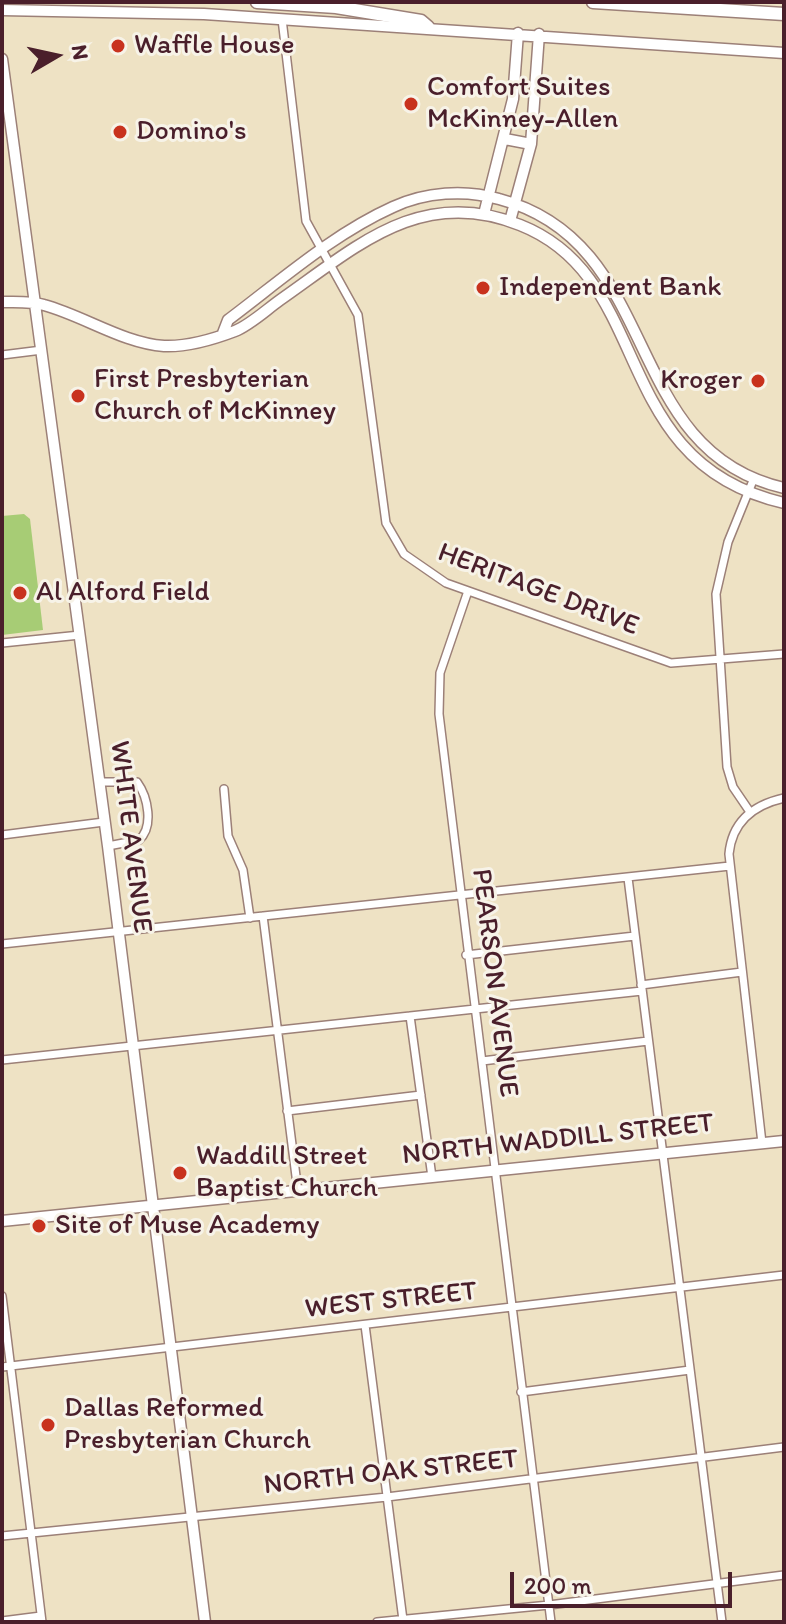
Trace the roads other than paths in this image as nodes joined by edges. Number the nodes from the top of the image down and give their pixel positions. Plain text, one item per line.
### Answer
1 (23, 2) edge
2 (257, 2) edge
3 (593, 2) edge
4 (2, 10) edge
5 (33, 10) junction
6 (784, 14) edge
7 (282, 19) junction
8 (428, 27) junction
9 (518, 33) junction
10 (539, 34) junction
11 (784, 53) edge
12 (2, 59) edge
13 (505, 139) junction
14 (531, 144) junction
15 (488, 196) junction
16 (516, 204) junction
17 (484, 214) junction
18 (510, 221) junction
19 (321, 251) junction
20 (331, 264) junction
21 (2, 302) edge
22 (36, 303) junction
23 (223, 333) junction
24 (42, 350) junction
25 (2, 355) edge
26 (754, 478) junction
27 (784, 488) edge
28 (748, 493) junction
29 (784, 503) edge
30 (468, 591) junction
31 (80, 635) junction
32 (2, 643) edge
33 (784, 654) edge
34 (717, 661) junction
35 (99, 782) junction
36 (224, 789) dead end
37 (784, 798) edge
38 (750, 812) junction
39 (104, 822) junction
40 (2, 835) edge
41 (108, 846) junction
42 (730, 866) junction
43 (628, 878) junction
44 (459, 895) junction
45 (263, 916) junction
46 (250, 918) junction
47 (118, 931) junction
48 (635, 936) junction
49 (2, 944) edge
50 (466, 955) junction
51 (742, 972) junction
52 (642, 988) junction
53 (473, 1010) junction
54 (410, 1016) junction
55 (277, 1031) junction
56 (648, 1041) junction
57 (133, 1048) junction
58 (2, 1060) edge
59 (482, 1061) junction
60 (421, 1095) junction
61 (287, 1111) junction
62 (784, 1141) edge
63 (762, 1143) junction
64 (663, 1153) junction
65 (496, 1171) junction
66 (432, 1177) junction
67 (298, 1192) junction
68 (153, 1206) junction
69 (2, 1221) edge
70 (784, 1275) edge
71 (680, 1289) junction
72 (2, 1296) edge
73 (511, 1310) junction
74 (365, 1325) junction
75 (171, 1347) junction
76 (12, 1366) junction
77 (2, 1367) edge
78 (690, 1370) junction
79 (521, 1392) junction
80 (784, 1447) edge
81 (701, 1456) junction
82 (533, 1479) junction
83 (387, 1497) junction
84 (191, 1517) junction
85 (32, 1532) junction
86 (2, 1536) edge
87 (784, 1575) edge
88 (716, 1582) junction
89 (549, 1605) junction
90 (42, 1619) edge
91 (403, 1620) edge
92 (2, 1621) edge
93 (205, 1622) edge
94 (377, 1622) edge
95 (551, 1622) edge
96 (722, 1622) edge

1 - 5 street
2 - 8 highway
3 - 6 highway
4 - 5 street
5 - 7 street
7 - 8 street
7 - 19 street, HERITAGE DRIVE
8 - 9 street
9 - 10 street
9 - 13 street
10 - 11 street
10 - 14 street
12 - 22 street, WHITE AVENUE
13 - 14 street
13 - 15 street
14 - 16 street
15 - 16 street
15 - 17 street
15 - 19 street
16 - 18 street
16 - 26 street
17 - 18 street
17 - 20 street
18 - 28 street
19 - 20 street, HERITAGE DRIVE
19 - 23 street
20 - 23 street
20 - 30 street, HERITAGE DRIVE
21 - 22 street
22 - 23 street
22 - 24 street, WHITE AVENUE
24 - 25 street
24 - 31 street, WHITE AVENUE
26 - 27 street
26 - 28 street
28 - 29 street
28 - 34 street
30 - 34 street, HERITAGE DRIVE
30 - 44 street, PEARSON AVENUE
31 - 32 street
31 - 35 street, WHITE AVENUE
33 - 34 street, HERITAGE DRIVE
34 - 38 street
35 - 39 street, WHITE AVENUE
35 - 41 street
36 - 46 street
37 - 38 street
38 - 42 street
39 - 40 street
39 - 41 street, WHITE AVENUE
41 - 47 street, WHITE AVENUE
42 - 43 street
42 - 51 street
43 - 44 street
43 - 48 street
44 - 45 street
44 - 50 street, PEARSON AVENUE
45 - 46 street
45 - 55 street
46 - 47 street
47 - 49 street
47 - 57 street, WHITE AVENUE
48 - 50 street
48 - 52 street
50 - 53 street, PEARSON AVENUE
51 - 52 street
51 - 63 street
52 - 53 street
52 - 56 street
53 - 54 street
53 - 59 street, PEARSON AVENUE
54 - 55 street
54 - 60 street
55 - 57 street
55 - 61 street
56 - 59 street
56 - 64 street
57 - 58 street
57 - 68 street, WHITE AVENUE
59 - 65 street, PEARSON AVENUE
60 - 61 street
60 - 66 street
61 - 67 street
62 - 63 street, NORTH WADDILL STREET
63 - 64 street, NORTH WADDILL STREET
64 - 65 street, NORTH WADDILL STREET
64 - 71 street
65 - 66 street, NORTH WADDILL STREET
65 - 73 street, PEARSON AVENUE
66 - 67 street, NORTH WADDILL STREET
67 - 68 street, NORTH WADDILL STREET
68 - 69 street, NORTH WADDILL STREET
68 - 75 street, WHITE AVENUE
70 - 71 street, WEST STREET
71 - 73 street, WEST STREET
71 - 78 street
72 - 76 street
73 - 74 street, WEST STREET
73 - 79 street, PEARSON AVENUE
74 - 75 street, WEST STREET
74 - 83 street
75 - 76 street, WEST STREET
75 - 84 street, WHITE AVENUE
76 - 77 street, WEST STREET
76 - 85 street
78 - 79 street
78 - 81 street
79 - 82 street, PEARSON AVENUE
80 - 81 street, NORTH OAK STREET
81 - 82 street, NORTH OAK STREET
81 - 88 street
82 - 83 street, NORTH OAK STREET
82 - 89 street, PEARSON AVENUE
83 - 84 street, NORTH OAK STREET
83 - 91 street
84 - 85 street, NORTH OAK STREET
84 - 93 street, WHITE AVENUE
85 - 86 street, NORTH OAK STREET
85 - 90 street
87 - 88 street
88 - 89 street
88 - 96 street
89 - 91 street
89 - 95 street, PEARSON AVENUE
90 - 92 street
91 - 94 street

